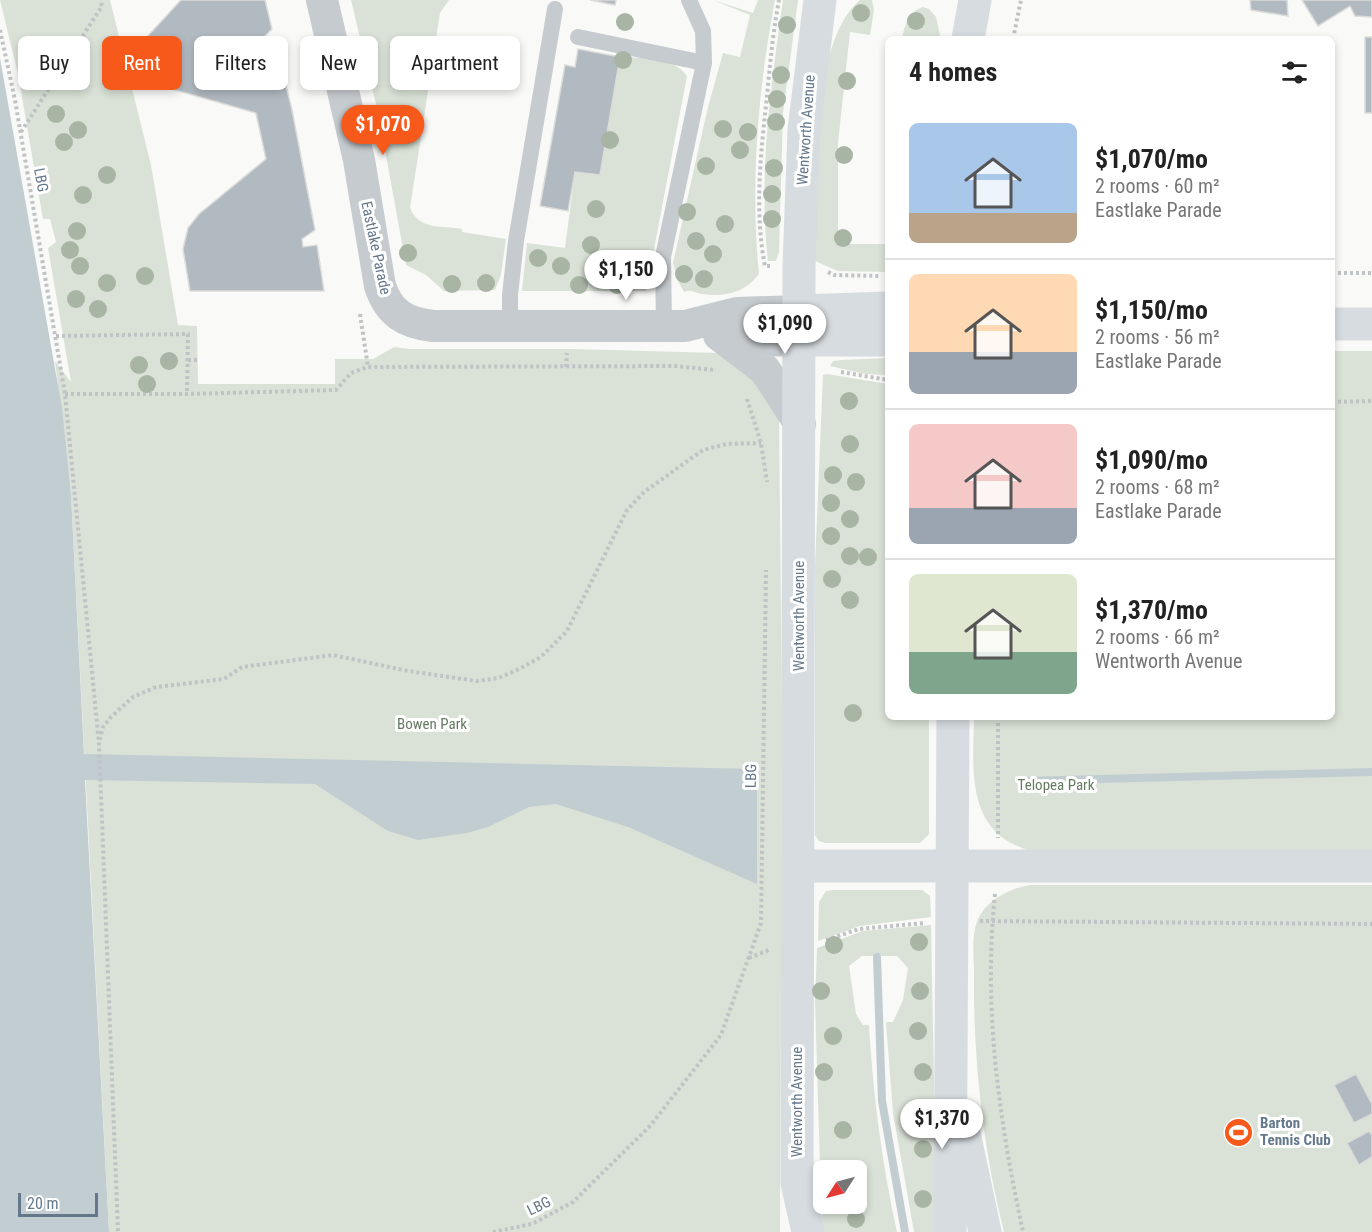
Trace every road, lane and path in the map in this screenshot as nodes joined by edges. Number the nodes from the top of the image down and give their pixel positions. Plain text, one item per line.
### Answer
1 (100, 0) edge
2 (322, 0) edge
3 (689, 0) edge
4 (779, 0) edge
5 (820, 0) edge
6 (975, 0) edge
7 (1021, 0) edge
8 (555, 9) dead end
9 (0, 30) edge
10 (969, 36) edge
11 (1014, 36) edge
12 (578, 37) dead end
13 (704, 63) junction
14 (21, 132) junction
15 (765, 266) dead end
16 (820, 269) dead end
17 (1335, 273) edge
18 (1372, 273) edge
19 (885, 276) edge
20 (358, 308) dead end
21 (885, 309) edge
22 (1335, 324) edge
23 (1372, 324) edge
24 (799, 325) junction
25 (510, 326) junction
26 (675, 326) junction
27 (719, 335) junction
28 (56, 336) junction
29 (885, 339) edge
30 (567, 349) dead end
31 (188, 360) junction
32 (197, 360) dead end
33 (368, 367) junction
34 (566, 367) junction
35 (723, 370) dead end
36 (836, 370) dead end
37 (885, 379) edge
38 (65, 394) junction
39 (187, 394) junction
40 (747, 398) dead end
41 (1372, 401) edge
42 (1335, 402) edge
43 (801, 424) junction
44 (761, 443) junction
45 (768, 487) dead end
46 (766, 569) dead end
47 (953, 720) edge
48 (998, 720) edge
49 (99, 744) junction
50 (798, 866) junction
51 (953, 866) junction
52 (1372, 866) edge
53 (998, 868) junction
54 (978, 920) dead end
55 (930, 922) dead end
56 (992, 923) junction
57 (1372, 924) edge
58 (815, 944) dead end
59 (949, 1058) junction
60 (797, 1183) junction
61 (118, 1232) edge
62 (493, 1232) edge
63 (796, 1232) edge
64 (808, 1232) edge
65 (950, 1232) edge
66 (986, 1232) edge
67 (1023, 1232) edge

1 - 14 path
2 - 25 street, Eastlake Parade
3 - 13 lane
4 - 15 path
5 - 24 main road, Wentworth Avenue
6 - 10 main road
7 - 11 path
8 - 25 lane
9 - 14 path, LBG
12 - 13 lane
13 - 26 lane
14 - 28 path, LBG
16 - 19 path
17 - 18 path
20 - 33 path
21 - 24 main road, Eastlake Parade
22 - 23 main road
24 - 26 street, Eastlake Parade
24 - 27 street, Eastlake Parade
24 - 29 main road, Eastlake Parade
24 - 43 main road, Wentworth Avenue
25 - 26 street, Eastlake Parade
26 - 27 street, Eastlake Parade
27 - 43 street, Eastlake Parade
28 - 31 path
28 - 38 path, LBG
30 - 34 path
31 - 32 path
31 - 39 path
33 - 34 path
33 - 39 path
34 - 35 path
36 - 37 path
38 - 39 path
38 - 49 path, LBG
40 - 44 path
41 - 42 path
43 - 50 main road, Wentworth Avenue
44 - 45 path
44 - 49 path
46 - 62 path, LBG
47 - 51 main road
48 - 53 path
49 - 61 path, LBG
50 - 51 main road
50 - 60 main road, Wentworth Avenue
51 - 53 main road
51 - 59 main road
52 - 53 main road
53 - 56 path
54 - 56 path
55 - 58 path
56 - 57 path
56 - 67 path
59 - 65 main road
59 - 66 main road
60 - 63 main road
60 - 64 main road, Wentworth Avenue

